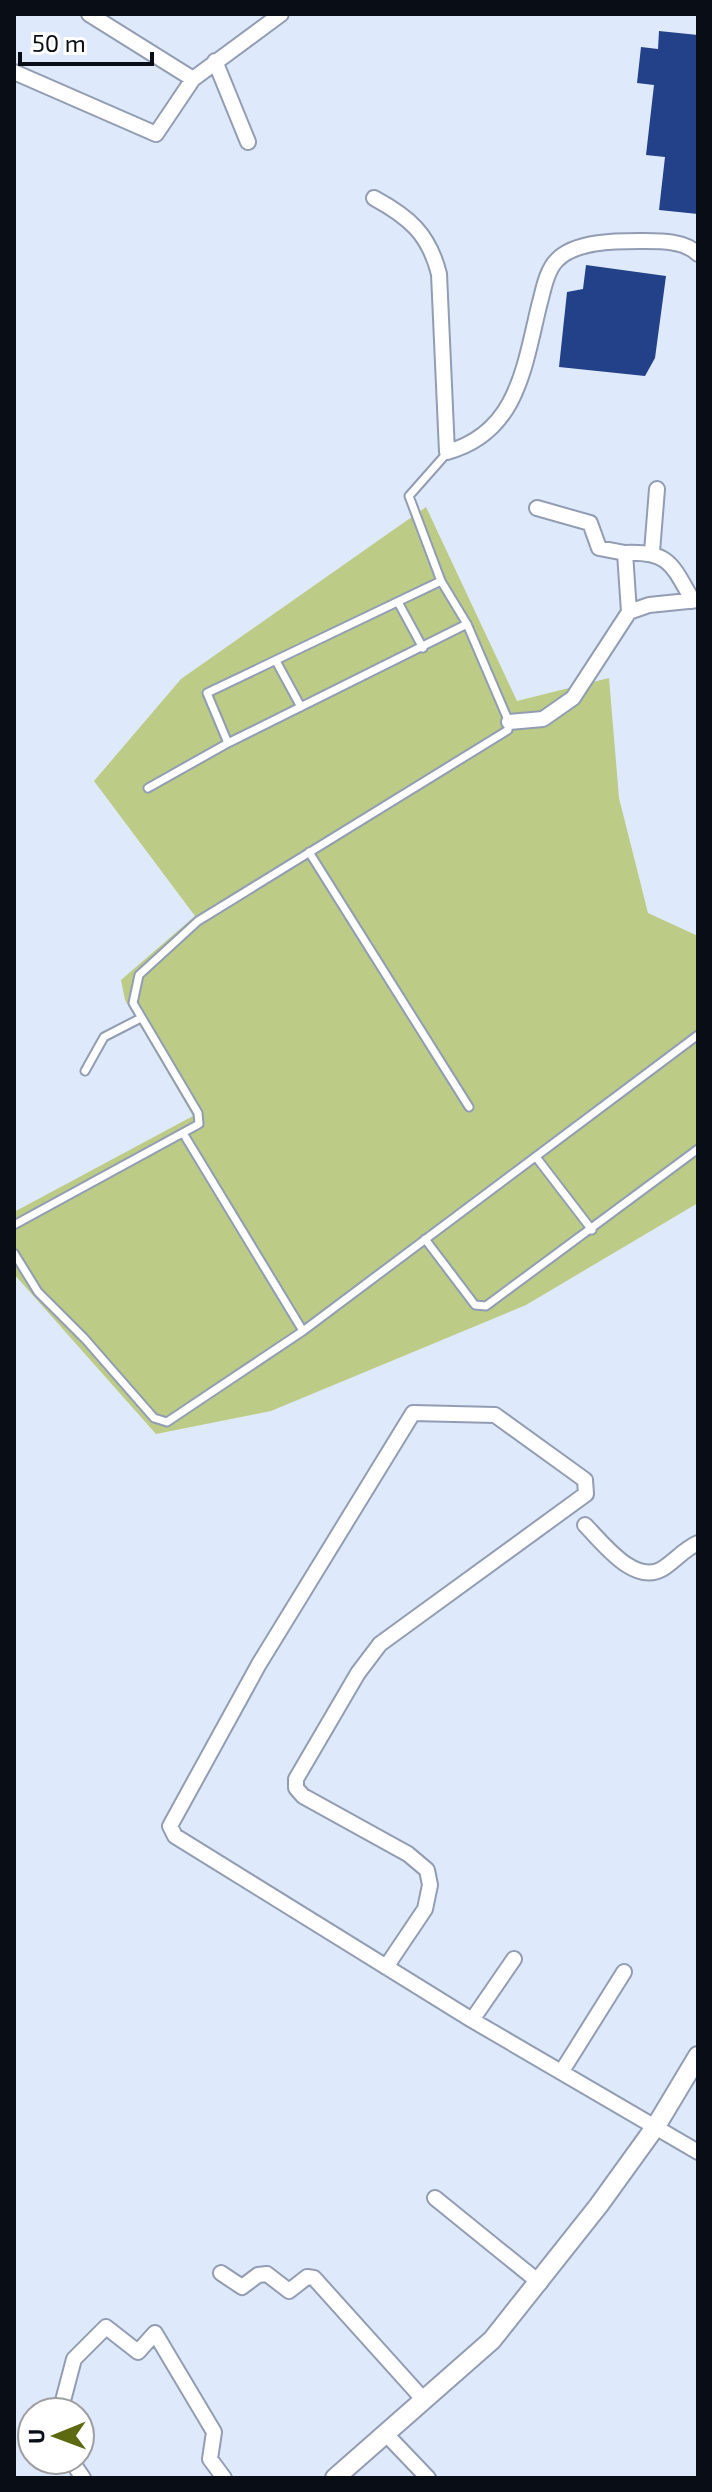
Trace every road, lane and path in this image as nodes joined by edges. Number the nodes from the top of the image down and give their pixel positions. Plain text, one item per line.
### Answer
1 (89, 14) edge
2 (273, 16) edge
3 (215, 61) junction
4 (14, 72) edge
5 (193, 79) junction
6 (248, 142) dead end
7 (374, 198) dead end
8 (698, 254) edge
9 (447, 452) junction
10 (657, 489) dead end
11 (537, 508) dead end
12 (652, 552) junction
13 (625, 553) junction
14 (441, 581) junction
15 (695, 601) edge
16 (398, 602) junction
17 (629, 612) junction
18 (467, 624) junction
19 (423, 648) junction
20 (276, 661) junction
21 (301, 707) junction
22 (509, 722) junction
23 (228, 743) junction
24 (148, 788) dead end
25 (309, 852) junction
26 (141, 1018) junction
27 (698, 1035) edge
28 (85, 1071) dead end
29 (469, 1107) dead end
30 (183, 1133) junction
31 (698, 1149) edge
32 (536, 1157) junction
33 (14, 1225) edge
34 (592, 1230) junction
35 (425, 1239) junction
36 (14, 1253) edge
37 (303, 1331) junction
38 (585, 1525) dead end
39 (698, 1543) edge
40 (514, 1959) dead end
41 (386, 1967) junction
42 (624, 1972) dead end
43 (472, 2020) junction
44 (698, 2056) edge
45 (562, 2071) junction
46 (656, 2126) junction
47 (698, 2152) edge
48 (435, 2198) dead end
49 (221, 2273) dead end
50 (540, 2283) junction
51 (64, 2396) edge
52 (423, 2399) junction
53 (385, 2433) junction
54 (224, 2478) edge
55 (335, 2478) edge
56 (428, 2478) edge

1 - 5 street
2 - 3 street
3 - 5 street
3 - 6 street
4 - 5 street
7 - 9 street
8 - 9 street
9 - 14 lane
10 - 12 street
11 - 13 street
12 - 13 street
12 - 15 street
13 - 17 street
14 - 16 lane
14 - 18 lane
15 - 17 street
16 - 19 lane
16 - 20 lane
17 - 22 street
18 - 19 lane
18 - 22 lane
19 - 21 lane
20 - 21 lane
20 - 23 lane
21 - 23 lane
22 - 25 lane
23 - 24 lane
25 - 26 lane
25 - 29 lane
26 - 28 lane
26 - 30 lane
27 - 32 lane
30 - 33 lane
30 - 37 lane
31 - 34 lane
32 - 34 lane
32 - 35 lane
34 - 35 lane
35 - 37 lane
36 - 37 lane
38 - 39 street
40 - 43 street
41 - 41 street
41 - 43 street
42 - 45 street
43 - 45 street
44 - 46 street
45 - 46 street
46 - 47 street
46 - 50 street
48 - 50 street
49 - 52 street
50 - 52 street
51 - 54 street
52 - 53 street
53 - 55 street
53 - 56 street

